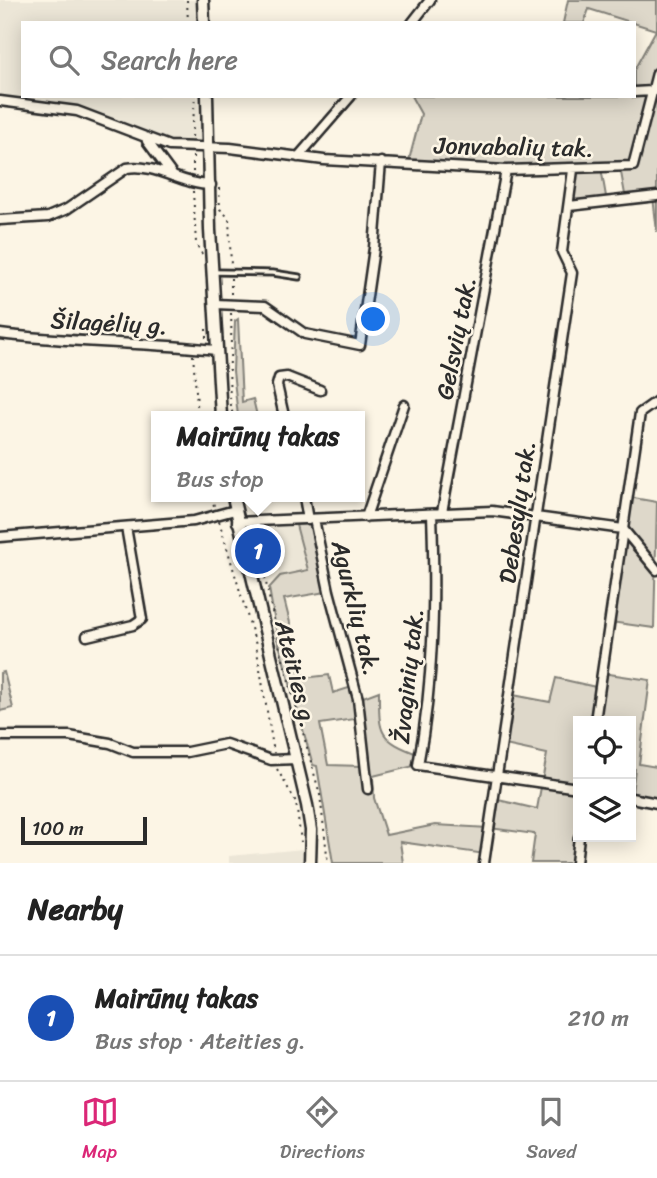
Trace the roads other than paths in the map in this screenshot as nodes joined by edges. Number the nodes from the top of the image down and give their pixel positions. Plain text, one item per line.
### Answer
1 (203, 0) edge
2 (430, 0) edge
3 (204, 21) edge
4 (414, 21) edge
5 (657, 73) edge
6 (652, 91) junction
7 (636, 92) edge
8 (207, 98) edge
9 (349, 98) edge
10 (0, 101) edge
11 (145, 139) junction
12 (209, 148) junction
13 (298, 158) junction
14 (381, 162) junction
15 (506, 170) junction
16 (573, 170) junction
17 (174, 177) junction
18 (215, 184) junction
19 (657, 196) edge
20 (569, 206) junction
21 (0, 220) edge
22 (213, 272) junction
23 (299, 277) dead end
24 (215, 304) junction
25 (0, 334) edge
26 (211, 350) junction
27 (320, 390) dead end
28 (657, 390) edge
29 (655, 401) edge
30 (404, 405) dead end
31 (220, 411) edge
32 (283, 411) edge
33 (234, 502) edge
34 (305, 502) edge
35 (235, 510) junction
36 (442, 512) junction
37 (432, 514) junction
38 (366, 517) junction
39 (535, 517) junction
40 (311, 519) junction
41 (237, 522) junction
42 (126, 527) junction
43 (623, 529) junction
44 (0, 537) edge
45 (657, 570) edge
46 (87, 636) dead end
47 (596, 716) edge
48 (0, 736) edge
49 (296, 759) junction
50 (497, 775) junction
51 (573, 787) edge
52 (368, 789) dead end
53 (636, 799) edge
54 (657, 803) edge
55 (578, 842) edge
56 (310, 863) edge
57 (484, 863) edge
58 (576, 863) edge

1 - 3 street
2 - 4 street
5 - 6 street, Jonvabalių tak.
6 - 7 street
6 - 16 street, Jonvabalių tak.
8 - 12 street
9 - 13 street
10 - 11 street, Jonvabalių tak.
11 - 12 street, Jonvabalių tak.
11 - 17 street
12 - 13 street, Jonvabalių tak.
12 - 18 street
13 - 14 street, Jonvabalių tak.
14 - 15 street, Jonvabalių tak.
14 - 24 street
15 - 16 street, Jonvabalių tak.
15 - 36 street, Gelsvių tak.
16 - 20 street, Debesylų tak.
17 - 18 street
17 - 21 street
18 - 22 street
19 - 20 street
20 - 39 street, Debesylų tak.
22 - 23 lane
22 - 24 street
24 - 26 street
25 - 26 street, Šilagėlių g.
26 - 31 street
27 - 32 street
28 - 29 street
29 - 43 street
30 - 38 street
33 - 35 street, Ateities g.
34 - 40 street, Agurklių tak.
35 - 41 street, Ateities g.
35 - 42 street
36 - 37 street
36 - 39 street
37 - 38 street
37 - 50 street, Žvaginių tak.
38 - 40 street
39 - 43 street
39 - 50 street, Debesylų tak.
40 - 41 street
40 - 52 street, Agurklių tak.
41 - 49 street, Ateities g.
42 - 44 street
42 - 46 street
43 - 45 street
43 - 47 street
48 - 49 street
49 - 56 street, Ateities g.
50 - 51 street, Žvaginių tak.
50 - 57 street, Debesylų tak.
53 - 54 street
55 - 58 street

